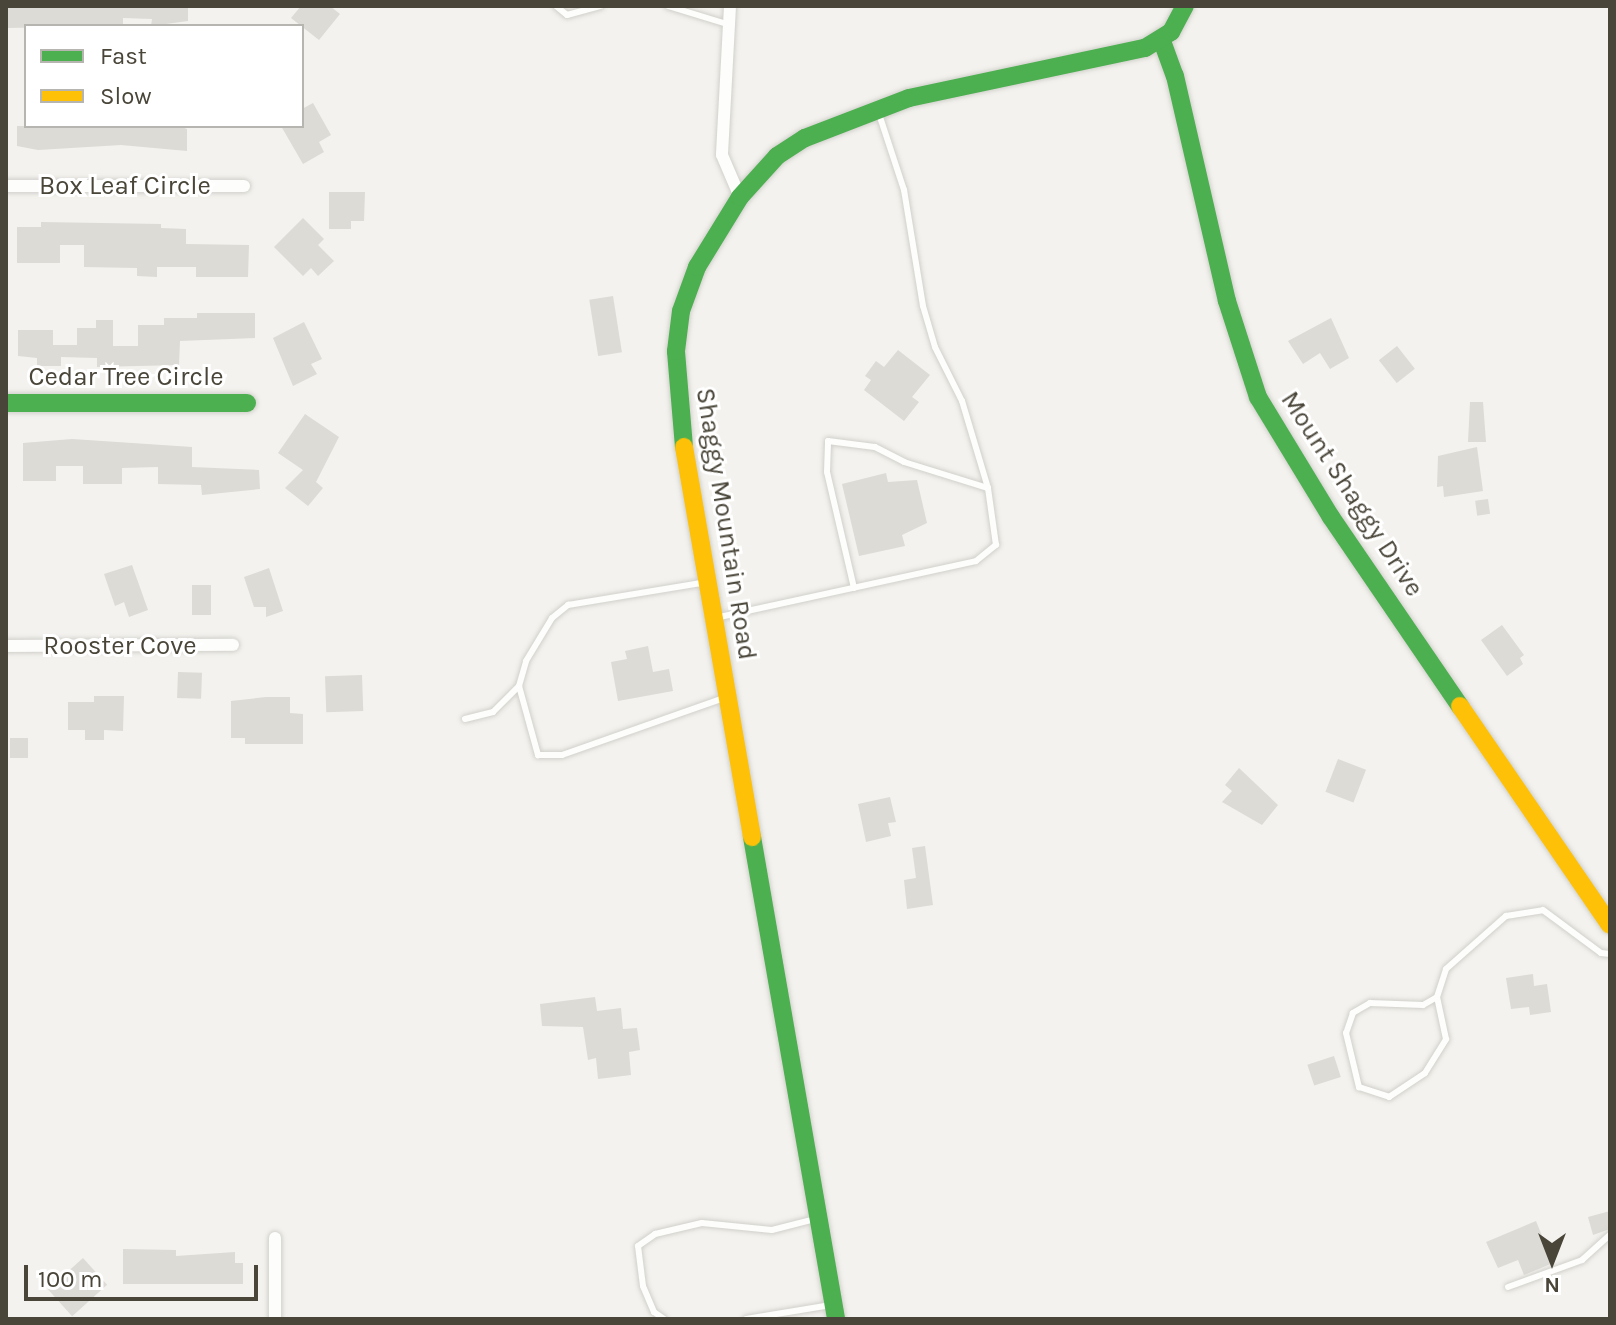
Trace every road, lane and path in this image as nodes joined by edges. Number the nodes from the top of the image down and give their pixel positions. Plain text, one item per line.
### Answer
1 (556, 6) edge
2 (601, 6) edge
3 (668, 6) edge
4 (730, 6) edge
5 (1185, 6) edge
6 (730, 25) junction
7 (1162, 41) junction
8 (877, 108) junction
9 (6, 186) edge
10 (244, 186) dead end
11 (740, 197) junction
12 (6, 403) edge
13 (247, 403) dead end
14 (988, 488) junction
15 (707, 582) junction
16 (854, 588) junction
17 (713, 618) junction
18 (233, 645) dead end
19 (6, 646) edge
20 (519, 686) junction
21 (727, 697) junction
22 (465, 719) dead end
23 (1610, 925) edge
24 (1610, 954) edge
25 (1437, 997) junction
26 (818, 1218) junction
27 (1610, 1235) edge
28 (275, 1238) dead end
29 (1508, 1287) dead end
30 (836, 1312) edge
31 (275, 1319) edge
32 (664, 1319) edge
33 (746, 1319) edge

1 - 2 lane
3 - 6 lane
4 - 6 street
5 - 7 street
6 - 11 street
7 - 8 street, Shaggy Mountain Road
7 - 23 street, Mount Shaggy Drive
8 - 11 street, Shaggy Mountain Road
8 - 14 lane
9 - 10 street, Box Leaf Circle
11 - 15 street, Shaggy Mountain Road
12 - 13 street, Cedar Tree Circle
14 - 16 lane
14 - 16 lane
15 - 17 street, Shaggy Mountain Road
15 - 20 lane
16 - 17 lane
17 - 21 street, Shaggy Mountain Road
18 - 19 street, Rooster Cove
20 - 21 lane
20 - 22 lane
21 - 26 street, Shaggy Mountain Road
24 - 25 lane
25 - 25 lane
26 - 30 street, Shaggy Mountain Road
26 - 32 lane
27 - 29 lane
28 - 31 street
30 - 33 lane

